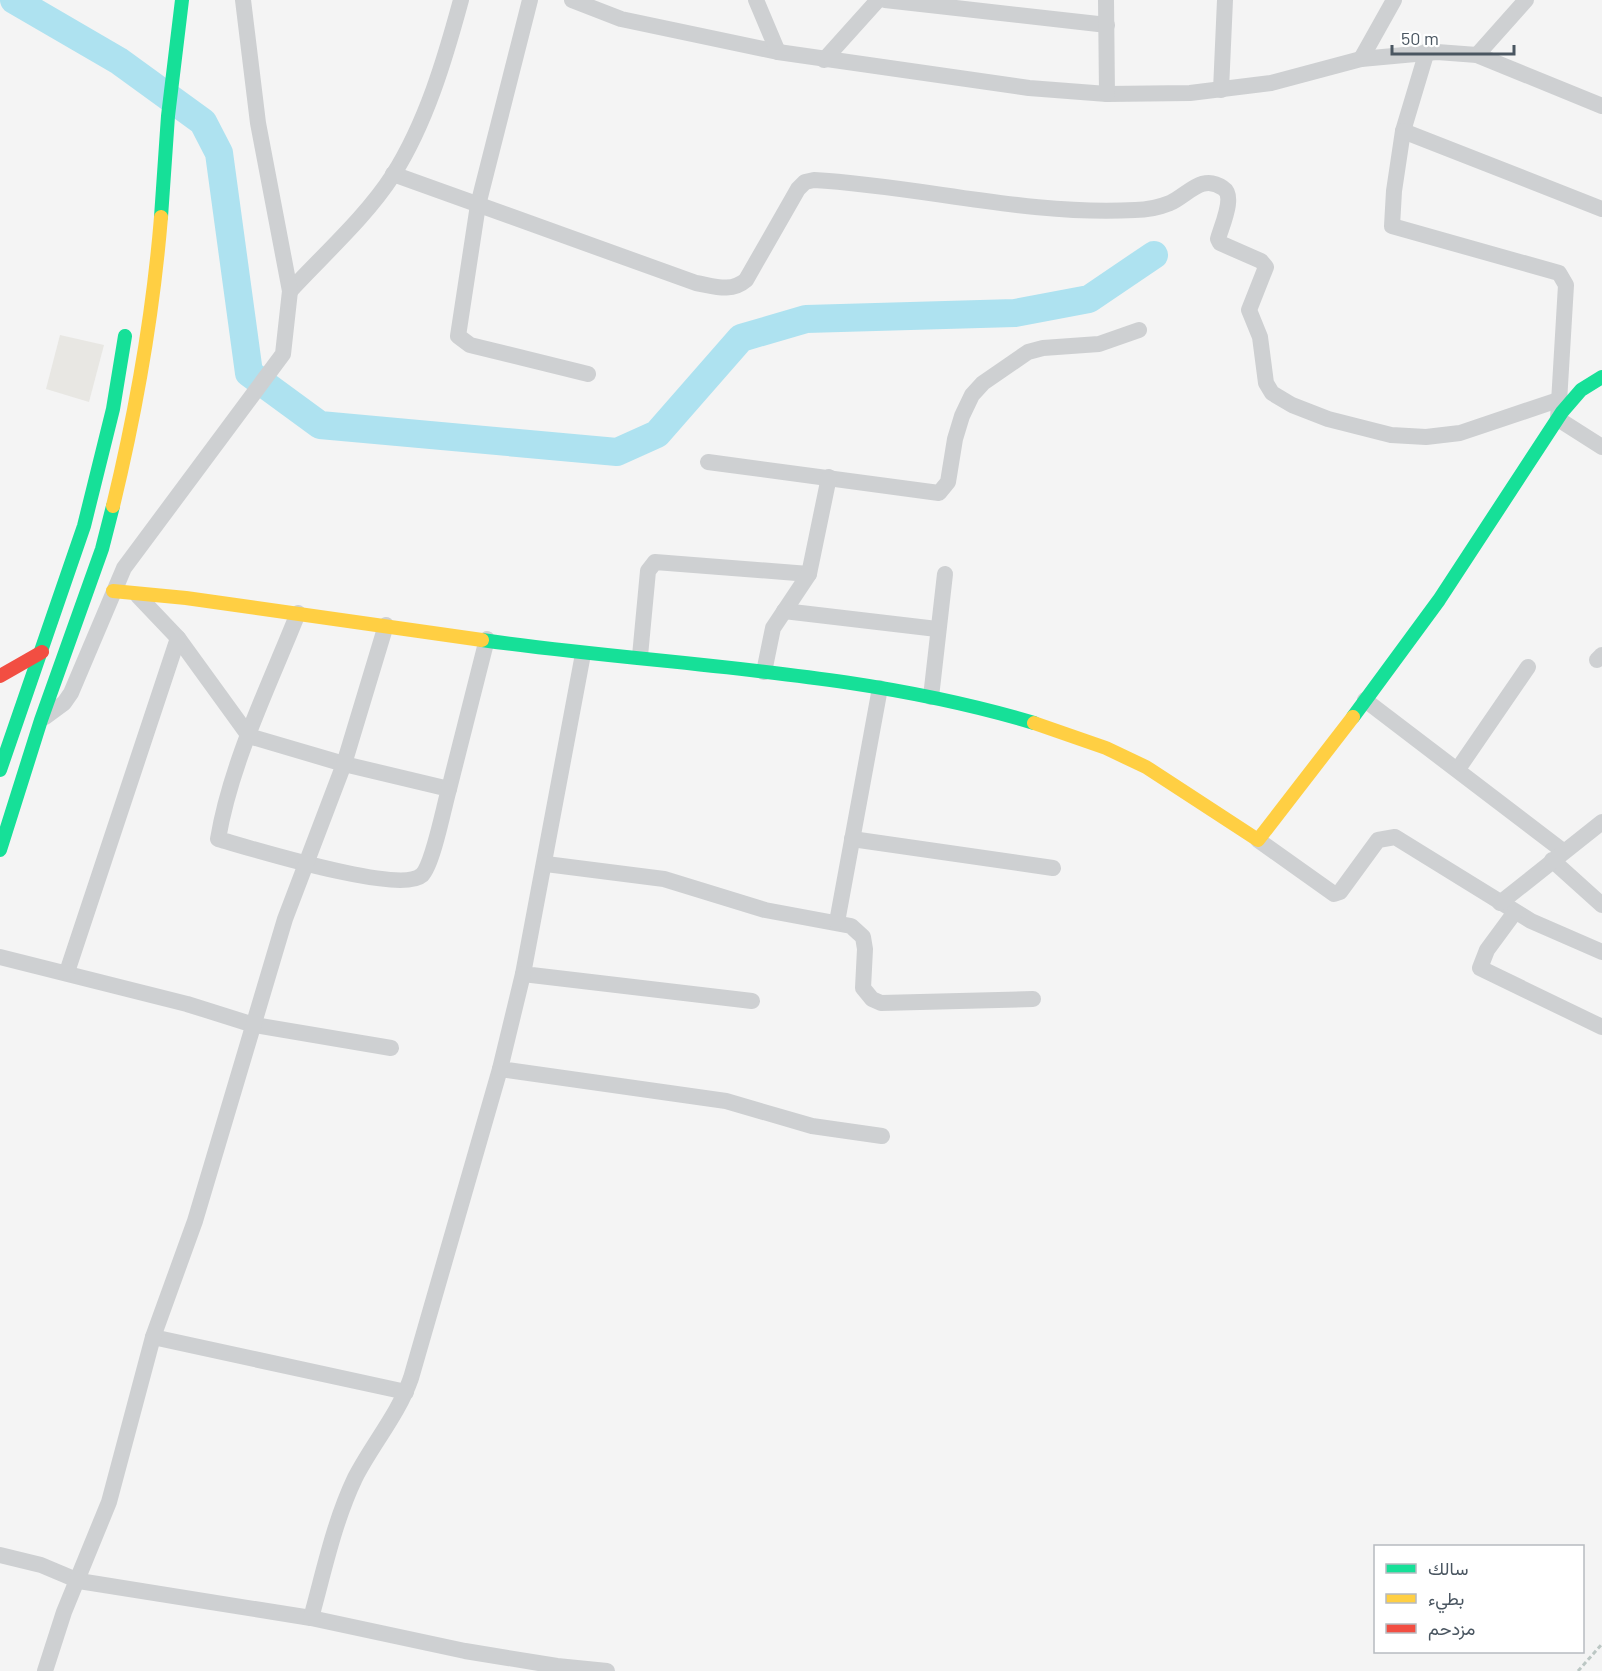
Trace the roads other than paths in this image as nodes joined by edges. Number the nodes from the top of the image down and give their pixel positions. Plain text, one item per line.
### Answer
1 (182, 0) edge
2 (243, 0) edge
3 (461, 0) edge
4 (530, 0) edge
5 (572, 0) edge
6 (756, 0) edge
7 (878, 0) edge
8 (885, 0) edge
9 (1106, 0) edge
10 (1225, 0) edge
11 (1394, 0) edge
12 (1526, 0) edge
13 (1107, 25) junction
14 (1427, 51) junction
15 (778, 52) junction
16 (1477, 56) junction
17 (1360, 58) junction
18 (824, 60) junction
19 (1221, 90) junction
20 (1107, 94) junction
21 (1602, 106) edge
22 (1403, 131) junction
23 (393, 174) junction
24 (478, 205) junction
25 (1602, 209) edge
26 (290, 291) junction
27 (128, 320) dead end
28 (1139, 330) dead end
29 (588, 374) dead end
30 (1602, 377) edge
31 (1558, 400) junction
32 (1558, 418) junction
33 (1602, 447) edge
34 (708, 462) dead end
35 (829, 477) junction
36 (808, 574) junction
37 (945, 574) dead end
38 (113, 591) junction
39 (138, 596) junction
40 (784, 611) junction
41 (297, 613) junction
42 (386, 625) junction
43 (937, 629) junction
44 (178, 639) junction
45 (487, 639) junction
46 (42, 652) junction
47 (583, 654) junction
48 (640, 656) junction
49 (1528, 667) dead end
50 (764, 672) junction
51 (0, 676) edge
52 (0, 687) edge
53 (880, 688) junction
54 (25, 693) junction
55 (931, 697) junction
56 (1365, 700) junction
57 (54, 703) junction
58 (14, 713) junction
59 (41, 720) junction
60 (249, 736) junction
61 (1, 761) edge
62 (344, 764) junction
63 (1458, 770) junction
64 (449, 789) junction
65 (1601, 825) edge
66 (852, 839) junction
67 (1258, 840) junction
68 (0, 849) edge
69 (1558, 856) junction
70 (308, 864) junction
71 (546, 864) junction
72 (1053, 868) dead end
73 (1602, 905) edge
74 (1507, 907) junction
75 (837, 922) junction
76 (1602, 952) edge
77 (0, 957) edge
78 (67, 972) junction
79 (524, 974) junction
80 (1033, 999) dead end
81 (752, 1001) dead end
82 (253, 1024) junction
83 (1602, 1027) edge
84 (391, 1048) dead end
85 (500, 1069) junction
86 (882, 1136) dead end
87 (153, 1337) junction
88 (406, 1392) junction
89 (0, 1555) edge
90 (79, 1581) junction
91 (311, 1618) junction
92 (45, 1671) edge
93 (607, 1671) edge

1 - 57 main road
2 - 26 street
3 - 23 street
4 - 24 street
5 - 15 street
6 - 15 street
7 - 18 street
8 - 13 street
9 - 13 street
10 - 19 street
11 - 17 street
12 - 16 street
13 - 20 street
14 - 16 street
14 - 17 street
14 - 22 street
15 - 18 street
16 - 21 street
17 - 19 street
18 - 20 street
19 - 20 street
22 - 25 street
22 - 31 street
23 - 24 street
23 - 26 street
24 - 29 street
24 - 31 street
26 - 38 street
27 - 46 main road
28 - 35 street
30 - 32 main road
31 - 32 street
32 - 33 street
32 - 56 main road
34 - 35 street
35 - 36 street
36 - 40 street
36 - 48 street
37 - 43 street
38 - 39 main road
38 - 57 street
39 - 41 main road
39 - 44 street
40 - 43 street
40 - 50 street
41 - 42 main road
41 - 60 street
42 - 45 main road
42 - 62 street
43 - 55 street
44 - 60 street
44 - 78 street
45 - 47 main road
45 - 64 street
46 - 51 main road
46 - 54 main road
47 - 48 main road
47 - 71 street
48 - 50 main road
49 - 63 street
50 - 53 main road
52 - 54 main road
53 - 55 main road
53 - 66 street
54 - 57 main road
54 - 58 main road
55 - 67 main road
56 - 63 street
56 - 67 main road
57 - 59 street
58 - 59 main road
58 - 61 main road
59 - 68 main road
60 - 62 street
60 - 70 street
62 - 64 street
62 - 70 street
63 - 69 street
64 - 70 street
65 - 69 street
66 - 72 street
66 - 75 street
67 - 74 street
69 - 73 street
69 - 74 street
70 - 82 street
71 - 75 street
71 - 79 street
74 - 76 street
74 - 83 street
75 - 80 street
77 - 78 street
78 - 82 street
79 - 81 street
79 - 85 street
82 - 84 street
82 - 87 street
85 - 86 street
85 - 88 street
87 - 88 street
87 - 90 street
88 - 91 street
89 - 90 street
90 - 91 street
90 - 92 street
91 - 93 street

